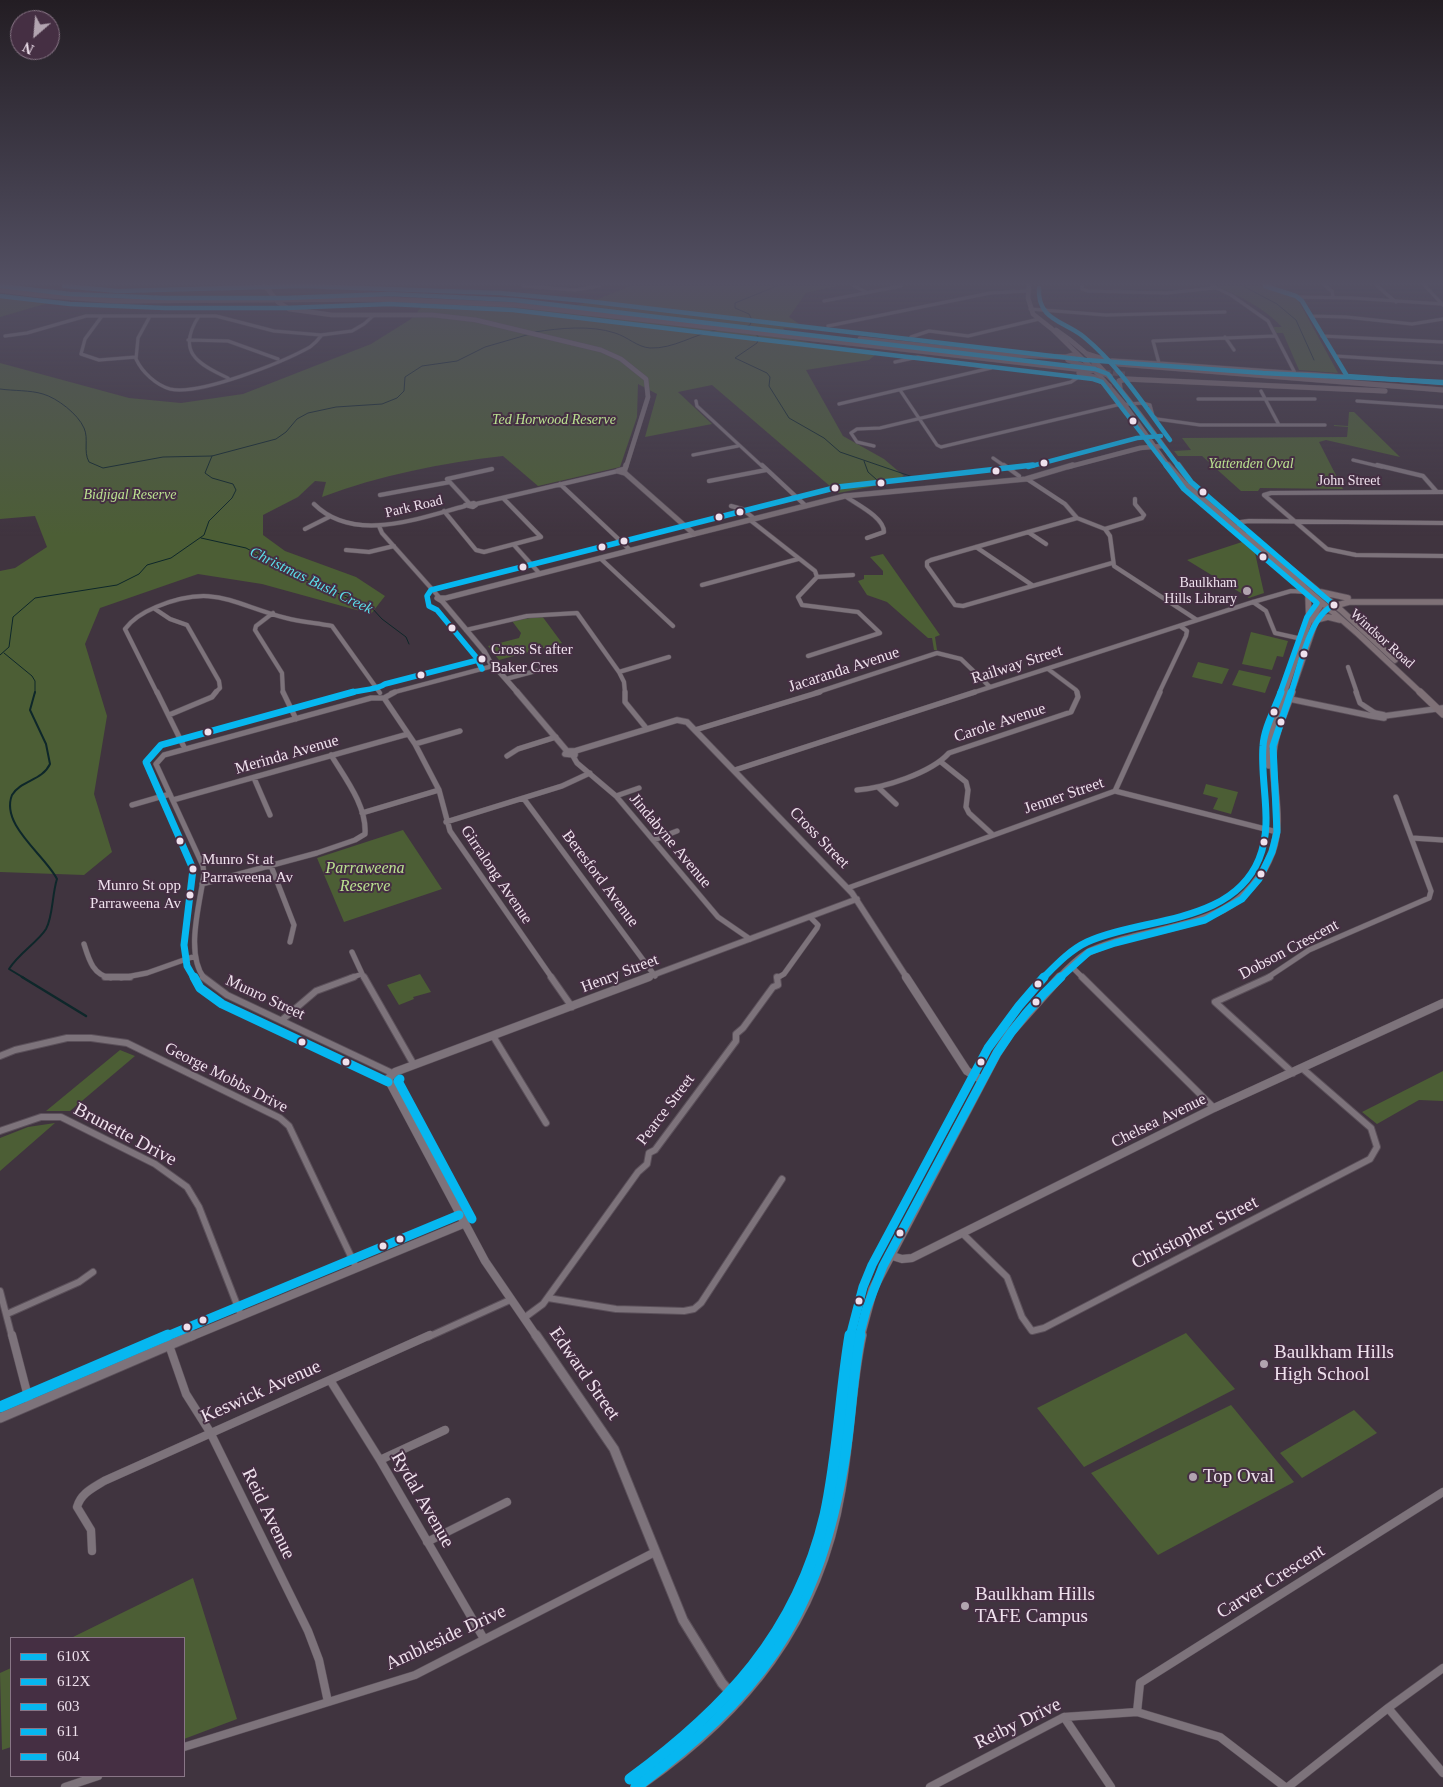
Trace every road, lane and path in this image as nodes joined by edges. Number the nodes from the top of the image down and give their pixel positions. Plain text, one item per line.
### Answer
1 (142, 369) edge
2 (209, 369) edge
3 (252, 369) edge
4 (634, 369) edge
5 (985, 369) edge
6 (1048, 369) edge
7 (1079, 369) edge
8 (1092, 369) tunnel mouth
9 (1097, 369) edge
10 (1098, 369) edge
11 (1101, 369) edge
12 (1163, 369) edge
13 (1243, 369) edge
14 (1293, 369) edge
15 (1343, 369) edge
16 (1084, 370) dead end
17 (1061, 371) junction
18 (1295, 373) junction
19 (1125, 374) tunnel mouth
20 (1110, 376) joint
21 (1347, 376) junction
22 (228, 378) junction
23 (1077, 378) dead end
24 (1162, 381) junction
25 (1443, 382) edge
26 (1109, 386) junction
27 (1120, 388) junction
28 (900, 390) junction
29 (1261, 391) dead end
30 (1443, 391) edge
31 (1198, 399) dead end
32 (1265, 399) junction
33 (1315, 399) dead end
34 (696, 401) dead end
35 (1357, 401) dead end
36 (839, 404) dead end
37 (1124, 404) junction
38 (1132, 404) junction
39 (1443, 407) edge
40 (918, 419) junction
41 (1325, 424) dead end
42 (1278, 425) junction
43 (738, 446) junction
44 (874, 446) dead end
45 (1154, 446) junction
46 (1162, 446) junction
47 (693, 455) dead end
48 (993, 458) dead end
49 (1353, 460) dead end
50 (492, 469) dead end
51 (766, 470) junction
52 (618, 471) joint
53 (625, 471) junction
54 (1019, 477) junction
55 (1028, 478) junction
56 (709, 481) dead end
57 (450, 482) junction
58 (560, 484) junction
59 (1437, 492) junction
60 (1443, 492) edge
61 (380, 495) dead end
62 (845, 496) junction
63 (503, 498) junction
64 (1135, 500) dead end
65 (314, 504) dead end
66 (467, 504) junction
67 (731, 506) dead end
68 (806, 506) junction
69 (444, 511) junction
70 (329, 517) junction
71 (1077, 518) junction
72 (752, 519) junction
73 (1293, 520) junction
74 (1443, 523) edge
75 (379, 526) junction
76 (1239, 526) junction
77 (305, 529) dead end
78 (1105, 529) junction
79 (1028, 532) junction
80 (694, 534) junction
81 (867, 538) dead end
82 (1046, 544) dead end
83 (514, 545) junction
84 (394, 546) junction
85 (976, 547) junction
86 (346, 550) dead end
87 (630, 550) junction
88 (1443, 556) edge
89 (600, 558) junction
90 (798, 559) junction
91 (1112, 563) junction
92 (540, 574) junction
93 (853, 575) dead end
94 (817, 577) junction
95 (702, 585) dead end
96 (1032, 586) junction
97 (1310, 590) junction
98 (1348, 598) junction
99 (442, 599) junction
100 (1443, 601) edge
101 (1253, 602) junction
102 (1328, 604) junction
103 (155, 609) junction
104 (273, 614) junction
105 (1196, 620) junction
106 (1316, 620) junction
107 (1308, 622) junction
108 (1345, 622) junction
109 (673, 626) dead end
110 (1180, 626) junction
111 (466, 630) junction
112 (1302, 639) junction
113 (808, 656) dead end
114 (669, 657) dead end
115 (492, 666) junction
116 (1348, 666) dead end
117 (546, 668) dead end
118 (1048, 669) junction
119 (619, 672) junction
120 (506, 679) junction
121 (990, 687) junction
122 (380, 693) junction
123 (386, 696) junction
124 (377, 698) junction
125 (1285, 698) junction
126 (1363, 705) junction
127 (1326, 707) junction
128 (1440, 708) edge
129 (1340, 710) junction
130 (1443, 714) edge
131 (169, 715) junction
132 (1374, 715) junction
133 (296, 719) junction
134 (647, 729) junction
135 (695, 730) junction
136 (460, 731) dead end
137 (408, 734) junction
138 (556, 738) junction
139 (415, 744) junction
140 (185, 749) junction
141 (574, 754) junction
142 (331, 755) junction
143 (506, 756) dead end
144 (941, 762) junction
145 (734, 770) junction
146 (590, 773) junction
147 (254, 778) junction
148 (639, 788) dead end
149 (880, 788) junction
150 (440, 790) junction
151 (857, 790) dead end
152 (1116, 791) junction
153 (170, 794) junction
154 (616, 796) junction
155 (1396, 797) dead end
156 (524, 799) junction
157 (173, 800) junction
158 (896, 804) dead end
159 (132, 805) dead end
160 (362, 813) junction
161 (270, 815) dead end
162 (446, 822) junction
163 (677, 831) dead end
164 (1277, 832) junction
165 (992, 834) junction
166 (1412, 838) junction
167 (654, 840) junction
168 (1443, 840) edge
169 (271, 866) junction
170 (202, 884) junction
171 (848, 888) junction
172 (857, 899) junction
173 (811, 918) junction
174 (750, 939) junction
175 (290, 942) dead end
176 (84, 944) dead end
177 (352, 952) dead end
178 (195, 956) junction
179 (1071, 966) junction
180 (362, 974) junction
181 (655, 976) junction
182 (1443, 1003) edge
183 (572, 1007) junction
184 (282, 1020) junction
185 (493, 1036) junction
186 (0, 1056) edge
187 (414, 1065) junction
188 (1303, 1069) junction
189 (1294, 1073) junction
190 (392, 1074) junction
191 (982, 1080) junction
192 (1214, 1108) junction
193 (546, 1123) dead end
194 (0, 1131) edge
195 (782, 1179) dead end
196 (463, 1224) junction
197 (962, 1233) junction
198 (888, 1255) junction
199 (356, 1267) junction
200 (93, 1272) dead end
201 (0, 1292) edge
202 (548, 1298) junction
203 (510, 1300) junction
204 (7, 1314) junction
205 (241, 1315) junction
206 (524, 1318) junction
207 (169, 1345) junction
208 (330, 1380) junction
209 (30, 1404) junction
210 (0, 1418) edge
211 (445, 1430) dead end
212 (210, 1432) junction
213 (380, 1460) junction
214 (1443, 1492) edge
215 (507, 1502) dead end
216 (427, 1542) junction
217 (92, 1551) dead end
218 (656, 1552) junction
219 (484, 1639) junction
220 (1443, 1668) edge
221 (328, 1702) junction
222 (738, 1702) junction
223 (1388, 1708) junction
224 (1137, 1712) junction
225 (1064, 1716) junction
226 (185, 1747) edge
227 (1443, 1773) edge
228 (95, 1777) edge
229 (65, 1787) edge
230 (636, 1787) edge
231 (930, 1787) edge
232 (1111, 1787) edge
233 (1287, 1787) edge

1 - 22 street
2 - 22 street
3 - 22 street
4 - 53 main road
5 - 28 street
6 - 17 highway
7 - 16 highway
8 - 17 highway
9 - 26 main road, Windsor Road
10 - 20 highway
11 - 24 highway
12 - 30 highway
13 - 18 street
14 - 18 street
15 - 21 street
17 - 26 highway
18 - 21 street
19 - 30 highway
20 - 27 main road, Windsor Road
21 - 25 street
23 - 40 street
24 - 27 highway
24 - 30 highway
26 - 37 main road, Windsor Road
27 - 38 main road, Windsor Road
28 - 36 street
28 - 40 street
29 - 32 street
31 - 32 street
32 - 33 street
32 - 42 street
34 - 43 street
35 - 39 street
37 - 38 street
37 - 40 street
37 - 45 main road, Windsor Road
38 - 42 street
38 - 46 main road, Windsor Road
40 - 44 street
41 - 42 street
43 - 47 street
43 - 51 street
45 - 46 main road
45 - 55 main road
45 - 97 main road, Windsor Road
46 - 76 main road, Windsor Road
48 - 54 street
49 - 59 street
50 - 57 street
51 - 56 street
51 - 68 street
52 - 53 main road
52 - 58 street
53 - 80 main road
54 - 55 main road
54 - 62 main road
55 - 71 street
57 - 61 street
57 - 66 street
58 - 63 street
58 - 87 street
59 - 60 street, John Street
59 - 73 street, John Street
62 - 68 main road
62 - 81 street
63 - 66 street
63 - 83 street
64 - 78 street
65 - 70 street
66 - 69 street, Park Road
67 - 72 street
68 - 72 main road
69 - 75 street, Park Road
69 - 83 street
70 - 75 street, Park Road
70 - 77 street
71 - 78 street
71 - 79 street
72 - 80 main road
72 - 90 street
73 - 74 street
73 - 76 street
73 - 88 street
75 - 84 street
76 - 97 main road, Windsor Road
78 - 91 street
79 - 82 street
79 - 85 street
80 - 87 street
83 - 92 street
84 - 86 street
84 - 99 street
85 - 96 street
85 - 96 street
87 - 89 street
89 - 92 street
89 - 109 street
90 - 94 street
90 - 95 street
91 - 96 street
91 - 105 street
92 - 99 street
93 - 94 street
94 - 113 street
97 - 98 main road
97 - 101 street, Railway Street
97 - 102 main road, Windsor Road
97 - 107 main road
98 - 100 main road
98 - 102 main road
99 - 111 street
100 - 102 main road
101 - 105 street, Railway Street
101 - 112 street
102 - 106 main road
102 - 107 main road
102 - 108 main road, Windsor Road
102 - 128 main road, Windsor Road
103 - 104 street
103 - 131 street
103 - 131 street
104 - 122 street
104 - 133 street
105 - 110 street, Railway Street
106 - 108 main road
106 - 125 main road
107 - 112 main road
108 - 128 main road, Windsor Road
110 - 118 street, Railway Street
110 - 152 street, Jenner Street
111 - 115 street
111 - 119 street
112 - 125 main road
114 - 119 street
115 - 120 street
115 - 123 street
116 - 126 street
117 - 120 street
118 - 121 street, Railway Street
118 - 144 street, Carole Avenue
119 - 134 street
120 - 138 street
121 - 135 street, Jacaranda Avenue
121 - 145 street, Railway Street
122 - 123 street
122 - 124 street
123 - 124 street
123 - 137 street, Girralong Avenue
124 - 133 street
125 - 127 street
125 - 164 main road
126 - 129 street
126 - 132 street
127 - 129 street
127 - 132 street
128 - 130 main road, Windsor Road
128 - 132 street
129 - 132 street
131 - 140 street
133 - 140 street
134 - 135 street, Cross Street
134 - 141 street, Cross Street
135 - 145 street, Cross Street
136 - 139 street
137 - 139 street, Girralong Avenue
137 - 142 street, Merinda Avenue
138 - 141 street
138 - 143 street
139 - 150 street, Girralong Avenue
140 - 153 street, Munro Street
141 - 146 street, Jindabyne Avenue
142 - 147 street, Merinda Avenue
142 - 160 street
144 - 149 street, Carole Avenue
144 - 165 street
145 - 171 street, Cross Street
146 - 154 street, Jindabyne Avenue
146 - 156 street
147 - 157 street, Merinda Avenue
147 - 161 street
148 - 154 street
149 - 151 street, Carole Avenue
149 - 158 street
150 - 160 street
150 - 162 street, Girralong Avenue
152 - 164 street
152 - 165 street, Jenner Street
153 - 157 street, Munro Street
153 - 159 street
154 - 167 street, Jindabyne Avenue
155 - 166 street, Dobson Crescent
156 - 162 street
156 - 181 street, Beresford Avenue
157 - 170 street, Munro Street
160 - 169 street
162 - 183 street, Girralong Avenue
163 - 167 street
164 - 179 main road
165 - 171 street, Jenner Street
166 - 168 street
166 - 189 street, Dobson Crescent
167 - 174 street, Jindabyne Avenue
169 - 170 street
169 - 175 street
170 - 178 street, Munro Street
171 - 172 street, Cross Street
172 - 173 street, Henry Street
172 - 191 street, Cross Street
173 - 174 street, Henry Street
173 - 202 street, Pearce Street
174 - 181 street, Henry Street
176 - 178 street
177 - 180 street
178 - 184 street, Munro Street
179 - 191 main road
179 - 192 street
180 - 184 street
180 - 187 street
181 - 183 street, Henry Street
182 - 188 street, Chelsea Avenue
183 - 185 street, Henry Street
184 - 190 street, Munro Street
185 - 187 street, Henry Street
185 - 193 street
186 - 199 street, George Mobbs Drive
187 - 190 street, Henry Street
188 - 189 street, Chelsea Avenue
188 - 197 street, Christopher Street
189 - 192 street, Chelsea Avenue
190 - 196 street, Edward Street
191 - 198 main road
192 - 197 street, Chelsea Avenue
194 - 205 street, Brunette Drive
195 - 202 street
196 - 199 street
196 - 203 street, Edward Street
197 - 198 street, Chelsea Avenue
198 - 222 main road
199 - 205 street
200 - 204 street
201 - 204 street
202 - 206 street, Pearce Street
203 - 206 street, Edward Street
203 - 208 street, Keswick Avenue
204 - 209 street
205 - 207 street
206 - 218 street, Edward Street
207 - 209 street
207 - 212 street, Reid Avenue
208 - 212 street, Keswick Avenue
208 - 213 street, Rydal Avenue
209 - 210 street
211 - 213 street
212 - 217 street, Keswick Avenue
212 - 221 street, Reid Avenue
213 - 216 street, Rydal Avenue
214 - 224 street, Carver Crescent
215 - 216 street
216 - 219 street, Rydal Avenue
218 - 219 street, Ambleside Drive
218 - 222 street, Edward Street
219 - 221 street, Ambleside Drive
220 - 223 street
221 - 226 street, Ambleside Drive
222 - 230 main road
223 - 227 street
223 - 233 street
224 - 225 street, Reiby Drive
224 - 233 street, Reiby Drive
225 - 231 street, Reiby Drive
225 - 232 street
228 - 229 street

